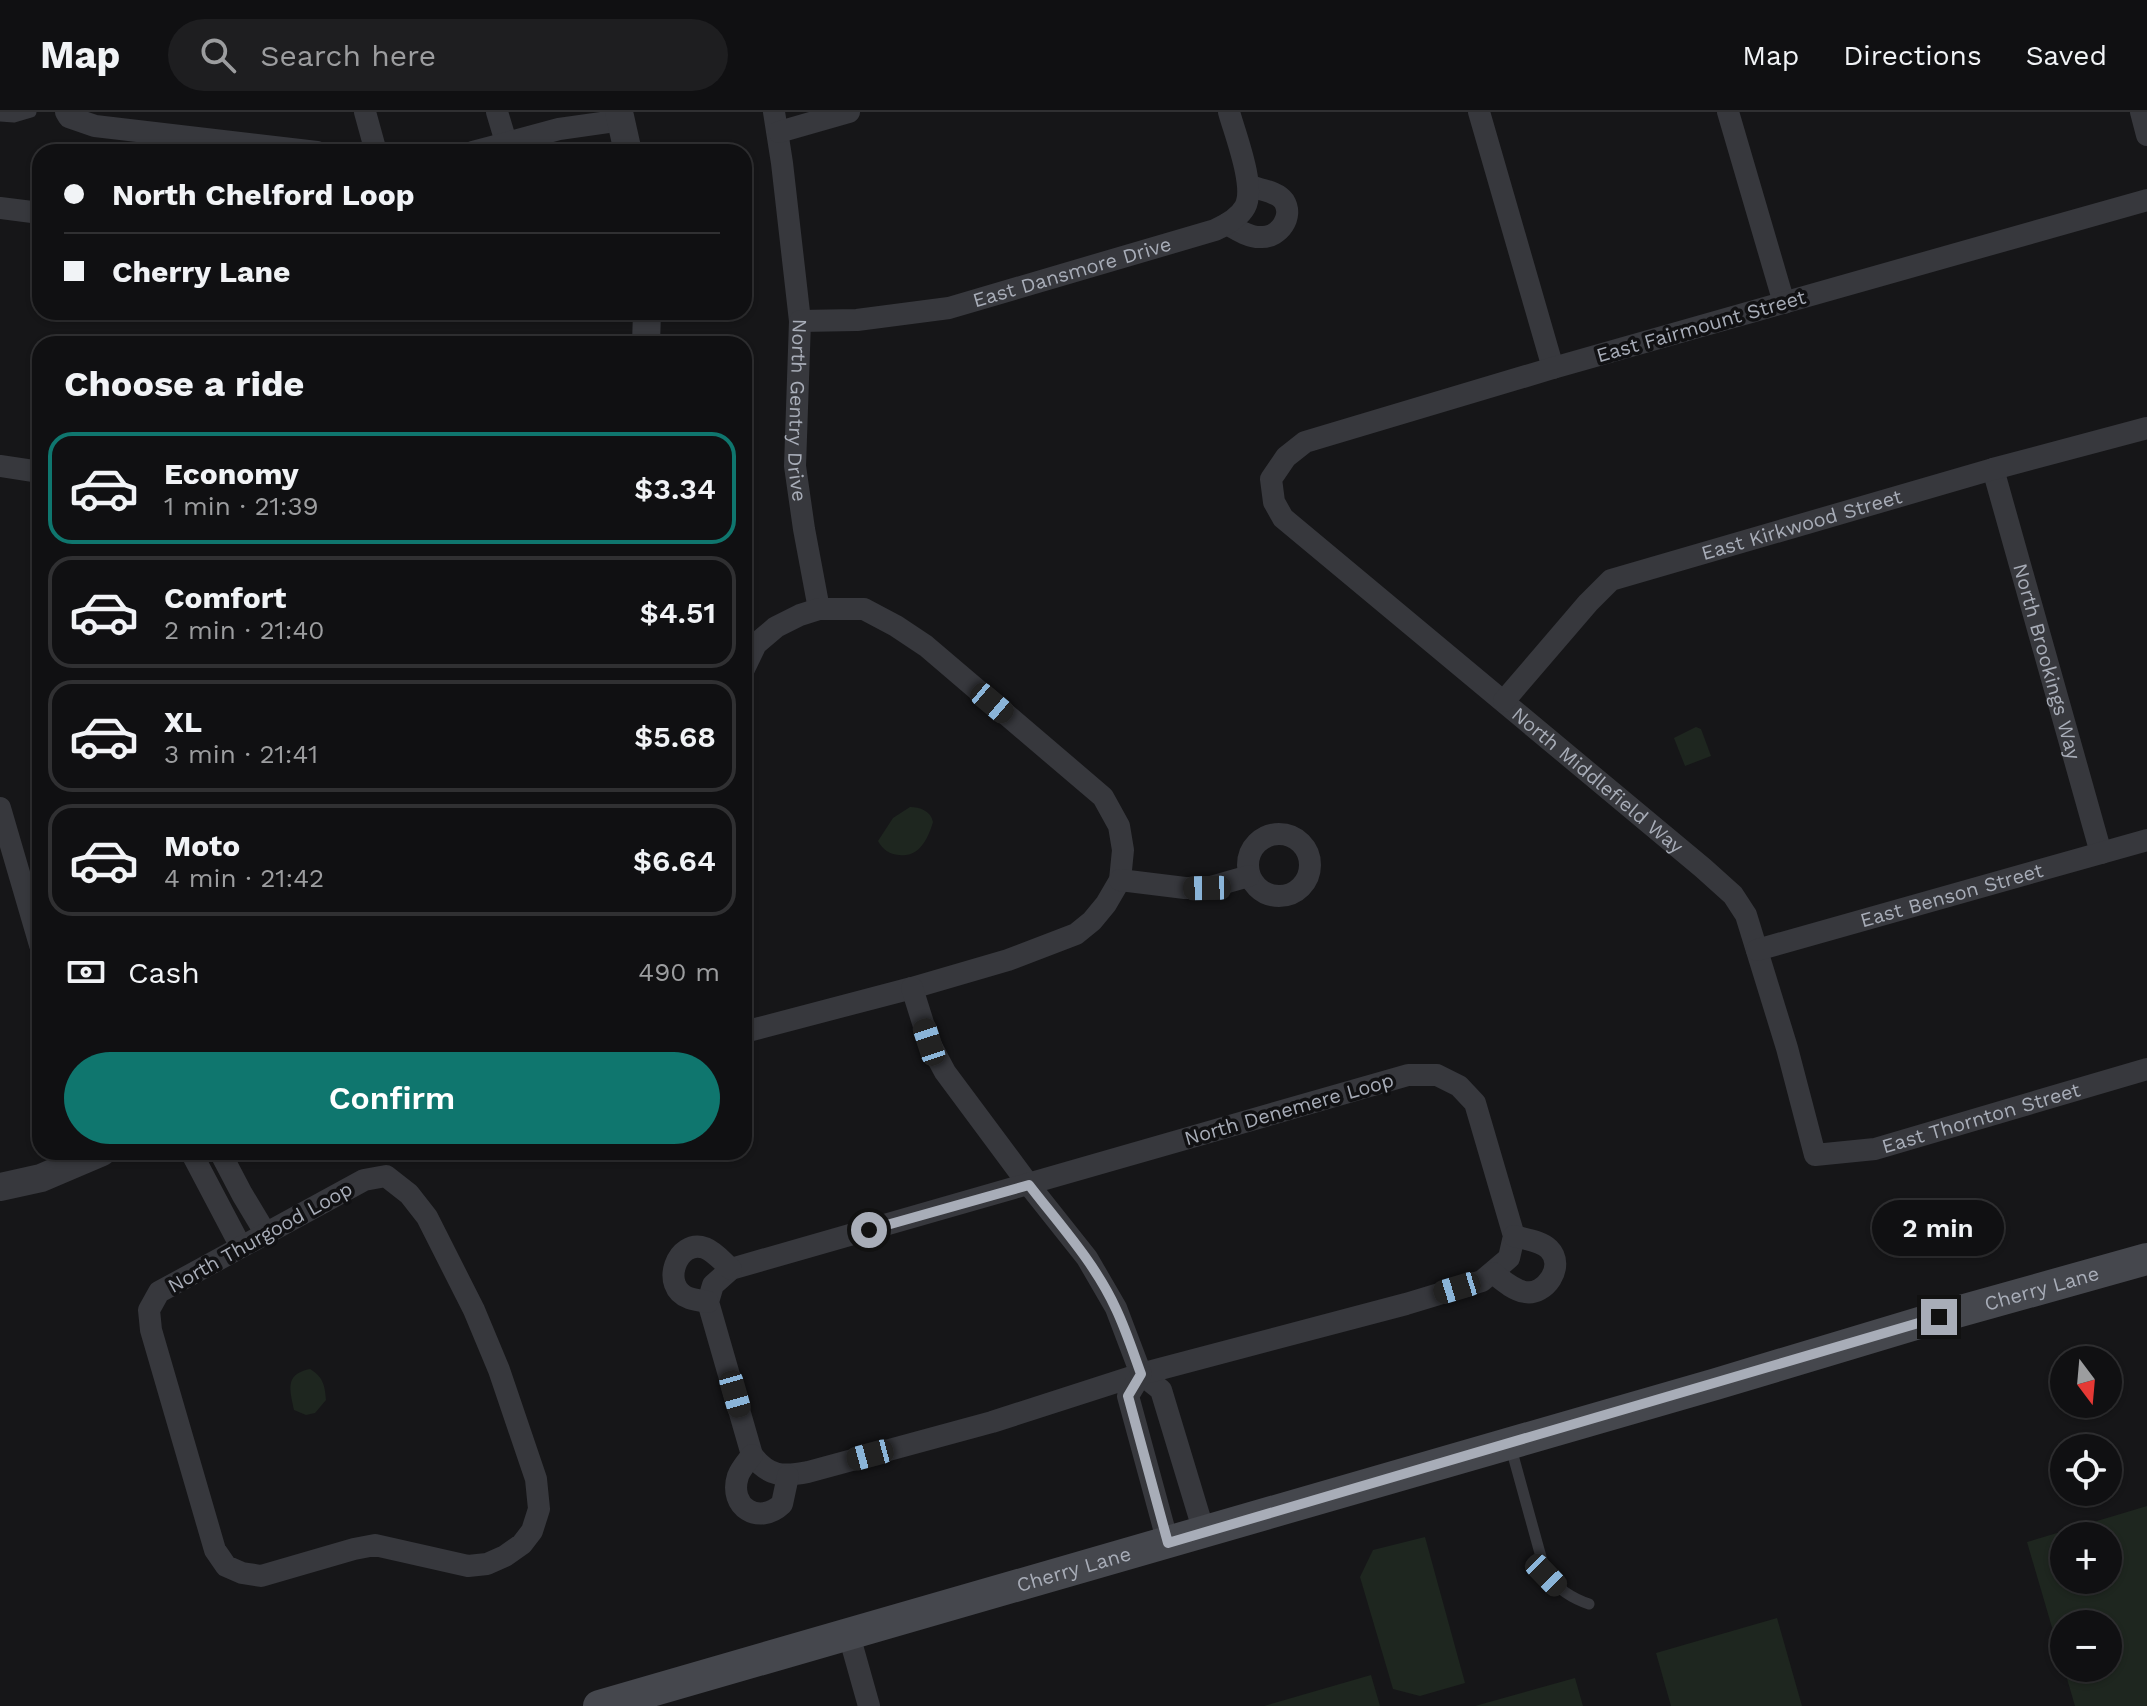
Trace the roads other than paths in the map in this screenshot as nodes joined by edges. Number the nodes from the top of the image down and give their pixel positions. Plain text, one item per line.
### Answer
1 (31, 112) edge
2 (66, 112) edge
3 (365, 112) edge
4 (497, 112) edge
5 (849, 112) edge
6 (1479, 112) edge
7 (1728, 112) edge
8 (2141, 112) edge
9 (1230, 115) edge
10 (0, 116) edge
11 (621, 116) edge
12 (776, 122) edge
13 (2147, 135) edge
14 (506, 142) junction
15 (245, 144) edge
16 (374, 144) edge
17 (499, 144) edge
18 (626, 144) edge
19 (1250, 186) junction
20 (2147, 200) edge
21 (0, 208) edge
22 (32, 212) edge
23 (1227, 224) junction
24 (1784, 303) junction
25 (800, 321) junction
26 (1553, 368) junction
27 (2147, 428) edge
28 (0, 466) edge
29 (1993, 469) junction
30 (32, 471) edge
31 (1271, 479) joint
32 (819, 609) junction
33 (752, 652) edge
34 (1504, 701) junction
35 (0, 808) edge
36 (2147, 840) edge
37 (2101, 853) junction
38 (1249, 876) dead end
39 (1120, 880) junction
40 (32, 918) edge
41 (1757, 950) junction
42 (912, 988) junction
43 (752, 1030) edge
44 (2147, 1069) edge
45 (1815, 1155) joint
46 (83, 1160) edge
47 (195, 1160) edge
48 (224, 1160) edge
49 (1029, 1185) junction
50 (0, 1187) edge
51 (266, 1234) junction
52 (1514, 1236) junction
53 (241, 1247) junction
54 (2147, 1259) edge
55 (731, 1269) junction
56 (1493, 1273) junction
57 (708, 1302) junction
58 (1141, 1374) junction
59 (1509, 1443) junction
60 (752, 1455) junction
61 (788, 1476) junction
62 (1204, 1532) junction
63 (1168, 1543) junction
64 (1589, 1604) dead end
65 (849, 1635) junction
66 (599, 1706) edge
67 (869, 1706) edge

1 - 10 lane
2 - 15 street
3 - 16 street
4 - 14 street
5 - 12 street
6 - 26 street
7 - 24 street
8 - 13 street
9 - 19 street
11 - 14 street
11 - 18 street
12 - 25 street, North Gentry Drive
14 - 17 street
19 - 23 street
19 - 23 street
20 - 24 street, East Fairmount Street
21 - 22 street
23 - 25 street, East Dansmore Drive
24 - 26 street, East Fairmount Street
25 - 32 street, North Gentry Drive
26 - 31 street, East Fairmount Street
27 - 29 street, East Kirkwood Street
28 - 30 street
29 - 34 street, East Kirkwood Street
29 - 37 street, North Brookings Way
31 - 34 street, North Middlefield Way
32 - 33 street
32 - 39 street
34 - 41 street, North Middlefield Way
35 - 40 street
36 - 37 street, East Benson Street
37 - 41 street, East Benson Street
38 - 39 street
39 - 42 street
41 - 45 street, North Middlefield Way
42 - 43 street
42 - 49 street
44 - 45 street, East Thornton Street
46 - 50 street
47 - 53 street
48 - 51 street
49 - 52 street, North Denemere Loop
49 - 55 street, North Denemere Loop
49 - 58 street
51 - 53 street, North Thurgood Loop
51 - 53 street, North Thurgood Loop
52 - 56 street
52 - 56 street
54 - 59 main road, Cherry Lane
55 - 57 street
55 - 57 street
56 - 58 street
57 - 60 street
58 - 61 street
58 - 62 street
58 - 63 street
59 - 62 main road, Cherry Lane
59 - 64 lane
60 - 61 street
60 - 61 street
62 - 63 main road, Cherry Lane
63 - 65 main road, Cherry Lane
65 - 66 main road, Cherry Lane
65 - 67 street

